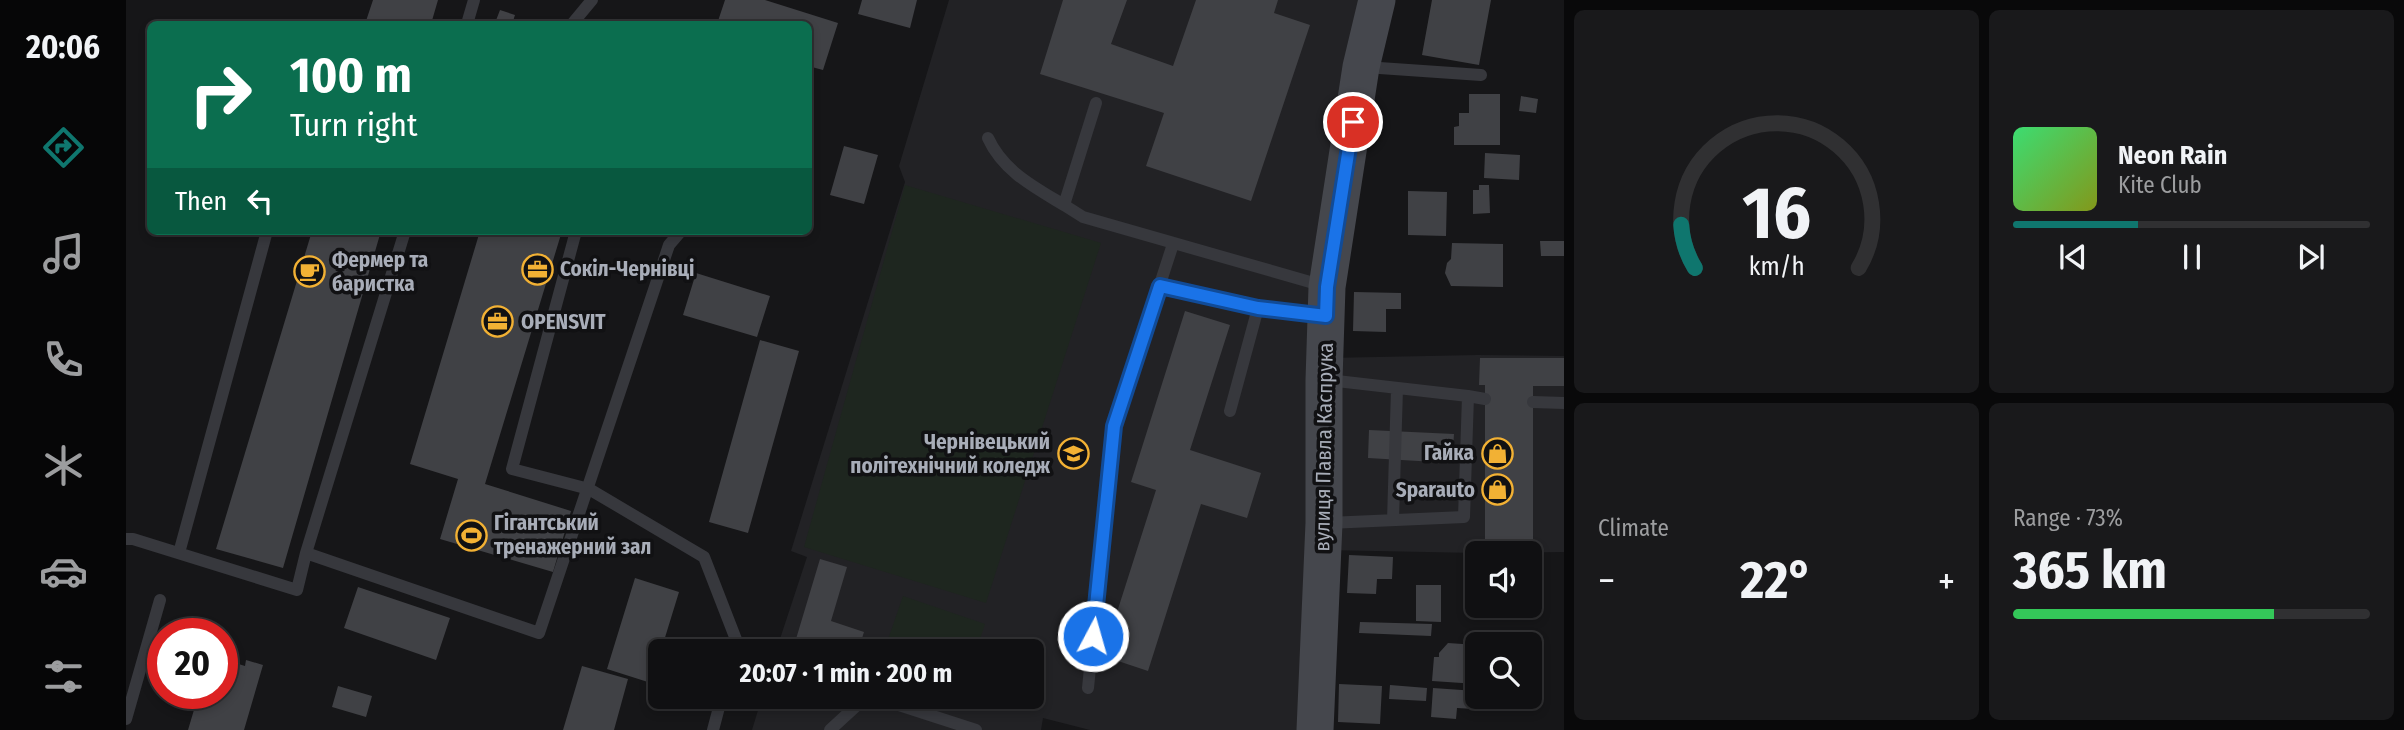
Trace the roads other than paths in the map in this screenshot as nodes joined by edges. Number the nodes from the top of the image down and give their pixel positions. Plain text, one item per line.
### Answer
1 (474, 0) edge
2 (592, 0) edge
3 (1377, 0) edge
4 (468, 21) edge
5 (574, 21) edge
6 (1362, 67) junction
7 (1481, 75) dead end
8 (1096, 103) dead end
9 (988, 138) dead end
10 (1064, 205) junction
11 (266, 235) edge
12 (404, 235) edge
13 (575, 235) edge
14 (678, 235) edge
15 (1173, 244) junction
16 (1160, 286) junction
17 (1327, 302) junction
18 (1258, 308) junction
19 (1324, 380) junction
20 (1397, 389) junction
21 (1468, 396) junction
22 (1485, 398) dead end
23 (1533, 402) dead end
24 (1564, 403) edge
25 (1230, 411) dead end
26 (589, 489) junction
27 (1394, 520) junction
28 (1324, 523) junction
29 (126, 539) edge
30 (179, 553) junction
31 (306, 553) junction
32 (160, 600) dead end
33 (736, 639) edge
34 (1088, 688) dead end
35 (719, 709) edge
36 (854, 709) edge
37 (910, 709) edge
38 (126, 719) edge
39 (713, 730) edge
40 (830, 730) edge
41 (976, 730) edge
42 (1315, 730) edge

1 - 4 lane
2 - 5 lane
3 - 6 street, вулиця Павла Каспрука
6 - 7 lane
6 - 17 street, вулиця Павла Каспрука
8 - 10 lane
9 - 10 lane
10 - 15 lane
11 - 30 lane
12 - 31 lane
13 - 26 lane
14 - 26 lane
15 - 16 lane
15 - 17 lane
16 - 18 lane
16 - 34 lane
17 - 18 lane
17 - 19 street, вулиця Павла Каспрука
18 - 25 lane
19 - 20 lane
19 - 28 street, вулиця Павла Каспрука
20 - 21 lane
20 - 27 lane
21 - 22 lane
21 - 27 lane
23 - 24 lane
26 - 31 lane
26 - 33 lane
27 - 28 lane
28 - 42 street, вулиця Павла Каспрука
29 - 30 lane
30 - 31 lane
32 - 38 lane
35 - 39 lane
36 - 40 lane
37 - 41 lane

